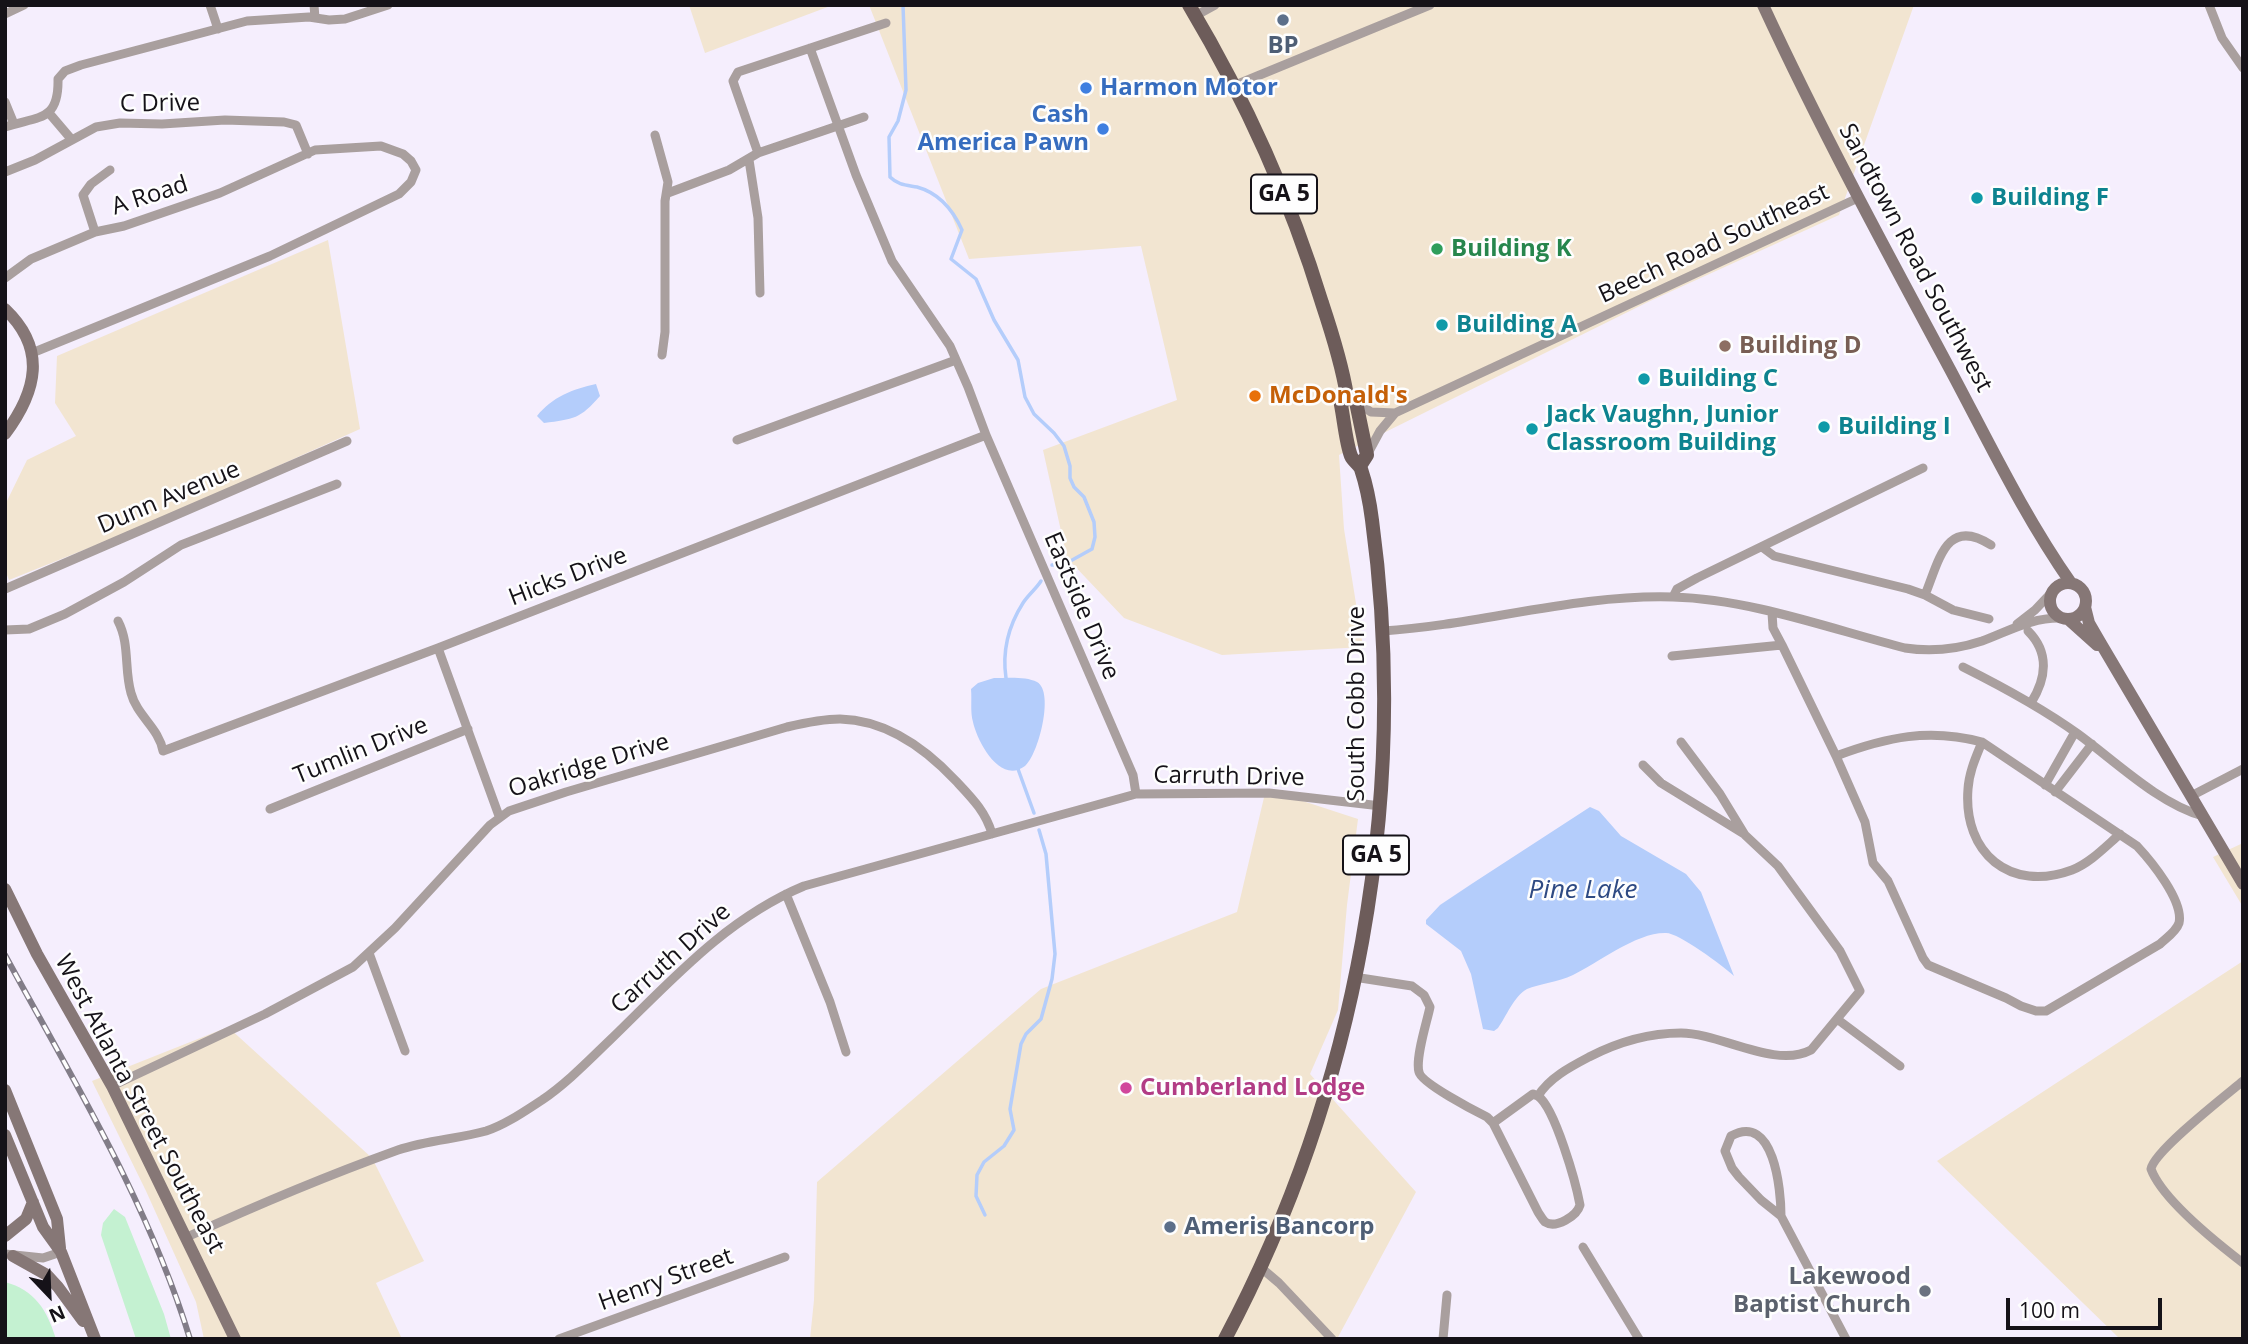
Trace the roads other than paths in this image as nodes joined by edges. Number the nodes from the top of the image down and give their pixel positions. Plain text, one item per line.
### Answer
1 (24, 5) edge
2 (210, 5) edge
3 (314, 5) edge
4 (1214, 5) edge
5 (1430, 5) edge
6 (1763, 5) edge
7 (2209, 5) edge
8 (384, 6) edge
9 (1192, 11) edge
10 (5, 14) edge
11 (315, 18) junction
12 (886, 23) dead end
13 (218, 29) junction
14 (810, 48) junction
15 (2243, 68) edge
16 (1233, 86) junction
17 (5, 103) edge
18 (49, 113) junction
19 (864, 117) dead end
20 (10, 125) edge
21 (838, 127) junction
22 (655, 135) dead end
23 (72, 140) junction
24 (308, 153) junction
25 (758, 153) junction
26 (749, 160) junction
27 (110, 170) dead end
28 (5, 172) edge
29 (668, 193) junction
30 (1858, 198) junction
31 (95, 232) junction
32 (5, 278) edge
33 (760, 293) dead end
34 (5, 309) edge
35 (32, 354) junction
36 (662, 355) dead end
37 (956, 360) junction
38 (1352, 399) junction
39 (1395, 413) junction
40 (5, 434) edge
41 (986, 435) junction
42 (737, 440) dead end
43 (347, 441) dead end
44 (1363, 461) junction
45 (1923, 468) dead end
46 (337, 484) dead end
47 (2035, 528) junction
48 (1991, 545) dead end
49 (1762, 547) junction
50 (2071, 583) junction
51 (5, 589) edge
52 (2054, 590) junction
53 (1925, 595) junction
54 (1673, 597) junction
55 (2085, 607) junction
56 (1772, 613) junction
57 (2065, 618) junction
58 (1989, 619) dead end
59 (118, 621) dead end
60 (2010, 629) junction
61 (5, 630) edge
62 (1383, 631) junction
63 (2028, 631) dead end
64 (1782, 645) junction
65 (438, 648) junction
66 (1672, 656) dead end
67 (2111, 660) junction
68 (1963, 667) dead end
69 (2031, 703) junction
70 (468, 729) junction
71 (2075, 732) junction
72 (1681, 742) dead end
73 (1982, 742) junction
74 (2092, 744) junction
75 (1836, 756) junction
76 (1643, 765) dead end
77 (2243, 769) edge
78 (2045, 785) junction
79 (2055, 792) junction
80 (1136, 793) junction
81 (2192, 796) junction
82 (1381, 806) junction
83 (270, 809) dead end
84 (499, 816) junction
85 (2203, 816) junction
86 (992, 834) junction
87 (2120, 834) junction
88 (1745, 835) junction
89 (2243, 884) edge
90 (5, 889) edge
91 (786, 894) junction
92 (369, 953) junction
93 (1354, 977) junction
94 (1836, 1019) junction
95 (405, 1051) dead end
96 (846, 1052) dead end
97 (1900, 1066) dead end
98 (2243, 1081) edge
99 (111, 1086) junction
100 (5, 1090) edge
101 (1538, 1096) junction
102 (1493, 1123) junction
103 (5, 1135) edge
104 (33, 1202) junction
105 (1781, 1216) junction
106 (5, 1236) edge
107 (187, 1237) junction
108 (1583, 1247) dead end
109 (61, 1252) junction
110 (9, 1255) edge
111 (785, 1257) dead end
112 (2243, 1264) edge
113 (1259, 1266) junction
114 (1447, 1295) dead end
115 (95, 1339) edge
116 (235, 1339) edge
117 (559, 1339) edge
118 (1225, 1339) edge
119 (1332, 1339) edge
120 (1443, 1339) edge
121 (1639, 1339) edge
122 (1846, 1339) edge

1 - 10 street
2 - 13 street
3 - 11 street
4 - 9 street
5 - 16 street
6 - 30 street, Sandtown Road Southwest
7 - 15 street
8 - 11 street
9 - 16 main road, South Cobb Drive / GA 5
11 - 13 street
12 - 14 street
13 - 18 street
14 - 21 street, Eastside Drive
14 - 25 street
16 - 38 main road, South Cobb Drive / GA 5
17 - 20 street
18 - 20 street
18 - 23 street
19 - 21 street
21 - 25 street
21 - 37 street, Eastside Drive
22 - 29 street
23 - 24 street, C Drive
23 - 28 street, C Drive
24 - 31 street, A Road
24 - 35 street, A Road
25 - 26 street
26 - 29 street
26 - 33 street
27 - 31 street
29 - 36 street
30 - 39 street, Beech Road Southeast
30 - 47 street, Sandtown Road Southwest
31 - 32 street, A Road
34 - 35 street
35 - 40 street
37 - 41 street, Eastside Drive
37 - 42 street
38 - 39 street
38 - 44 main road, South Cobb Drive / GA 5
39 - 44 street, Beech Road Southeast
41 - 65 street, Hicks Drive
41 - 80 street, Eastside Drive
43 - 51 street, Dunn Avenue
44 - 62 main road, South Cobb Drive / GA 5
45 - 49 street
46 - 61 street
47 - 50 street, Sandtown Road Southwest
47 - 52 street, Sandtown Road Southwest
48 - 53 street
49 - 53 street
49 - 54 street
50 - 52 street
50 - 55 street
52 - 57 street
52 - 60 street
53 - 58 street
54 - 56 street
54 - 62 street
55 - 57 street
55 - 67 street
56 - 60 street
56 - 64 street
57 - 60 street
57 - 67 street
59 - 65 street, Hicks Drive
62 - 82 main road, South Cobb Drive / GA 5
63 - 69 street
64 - 66 street
64 - 75 street
65 - 70 street
67 - 81 street
68 - 69 street
69 - 71 street
70 - 83 street, Tumlin Drive
70 - 84 street
71 - 74 street
71 - 78 street
72 - 88 street
73 - 75 street
73 - 78 street
73 - 87 street
74 - 79 street
74 - 85 street
75 - 87 street
76 - 88 street
77 - 81 street
78 - 79 street
79 - 87 street
80 - 82 street, Carruth Drive
80 - 86 street, Carruth Drive
81 - 85 street
82 - 93 main road, South Cobb Drive / GA 5
84 - 86 street, Oakridge Drive
84 - 92 street, Oakridge Drive
85 - 89 street
86 - 91 street, Carruth Drive
88 - 94 street
90 - 99 street, West Atlanta Street Southeast
91 - 96 street
91 - 107 street, Carruth Drive
92 - 95 street
92 - 99 street, Oakridge Drive
93 - 102 street
93 - 113 main road, South Cobb Drive / GA 5
94 - 97 street
94 - 101 street
98 - 112 street
99 - 107 street, West Atlanta Street Southeast
100 - 109 street
101 - 102 street
101 - 102 street
103 - 104 street
104 - 106 street
104 - 109 street
105 - 105 street
105 - 122 street
107 - 116 street, West Atlanta Street Southeast
108 - 121 street
109 - 110 street
109 - 115 street
110 - 115 street
111 - 117 street, Henry Street
113 - 118 main road, South Cobb Drive / GA 5
113 - 119 street
114 - 120 street

